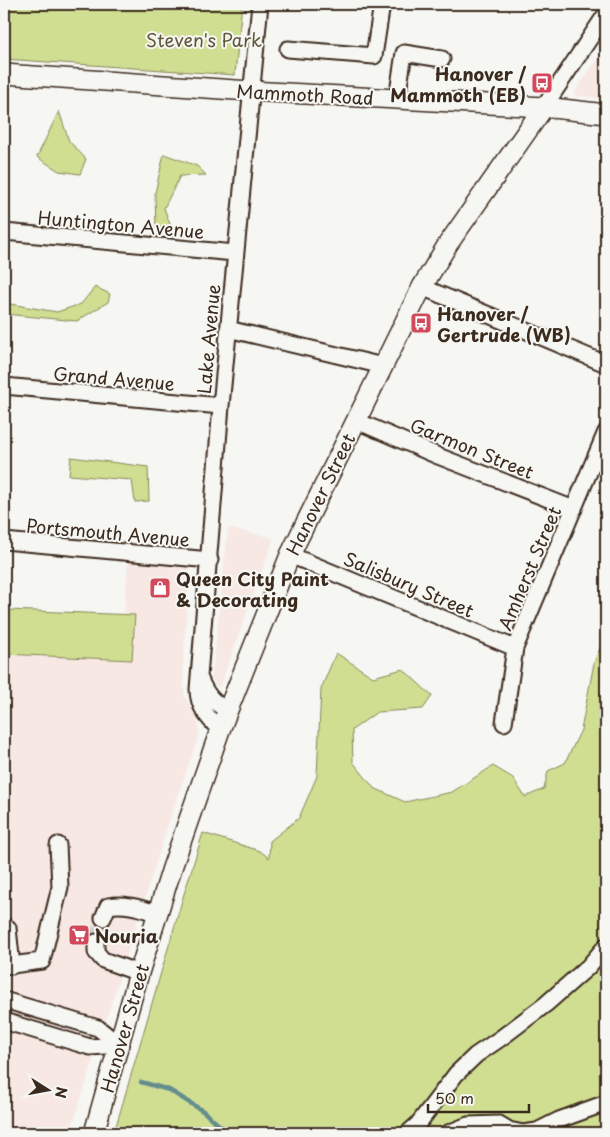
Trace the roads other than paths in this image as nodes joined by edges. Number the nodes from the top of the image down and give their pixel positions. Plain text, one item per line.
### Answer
1 (260, 4) edge
2 (382, 4) edge
3 (606, 14) edge
4 (288, 49) dead end
5 (442, 60) dead end
6 (4, 74) edge
7 (250, 91) junction
8 (397, 99) junction
9 (544, 107) junction
10 (606, 114) edge
11 (4, 232) edge
12 (235, 253) junction
13 (422, 288) junction
14 (228, 329) junction
15 (606, 364) edge
16 (383, 366) junction
17 (4, 386) edge
18 (221, 406) junction
19 (356, 421) junction
20 (606, 432) edge
21 (574, 509) junction
22 (4, 541) edge
23 (290, 555) junction
24 (210, 560) junction
25 (515, 648) junction
26 (200, 678) junction
27 (228, 712) junction
28 (504, 723) dead end
29 (220, 730) junction
30 (58, 846) dead end
31 (157, 913) junction
32 (103, 918) tunnel mouth
33 (4, 926) edge
34 (96, 942) dead end
35 (606, 946) edge
36 (8, 966) edge
37 (140, 973) junction
38 (4, 1000) edge
39 (4, 1021) edge
40 (118, 1045) junction
41 (606, 1103) edge
42 (94, 1133) edge
43 (408, 1133) edge
44 (448, 1133) edge

1 - 7 street, Lake Avenue
2 - 4 street
3 - 9 street, Hanover Street
5 - 8 street
6 - 7 main road, Mammoth Road
7 - 8 main road, Mammoth Road
7 - 12 street, Lake Avenue
8 - 9 main road, Mammoth Road
9 - 10 main road, Mammoth Road
9 - 13 main road, Hanover Street
11 - 12 street, Huntington Avenue
12 - 14 street, Lake Avenue
13 - 15 street
13 - 16 main road, Hanover Street
14 - 16 street
14 - 18 street, Lake Avenue
16 - 19 main road, Hanover Street
17 - 18 street, Grand Avenue
18 - 24 street, Lake Avenue
19 - 21 street, Garmon Street
19 - 23 main road, Hanover Street
20 - 21 street, Amherst Street
21 - 25 street, Amherst Street
22 - 24 street, Portsmouth Avenue
23 - 25 street, Salisbury Street
23 - 27 main road, Hanover Street
24 - 26 street, Lake Avenue
25 - 28 street, Amherst Street
26 - 27 street
26 - 29 street, Lake Avenue
27 - 29 main road, Hanover Street
29 - 31 main road, Hanover Street
30 - 36 street
31 - 32 street
31 - 37 main road, Hanover Street
33 - 36 street
34 - 37 street
35 - 43 street
37 - 40 main road, Hanover Street
38 - 40 street
39 - 40 street
40 - 42 main road, Hanover Street
41 - 44 street

